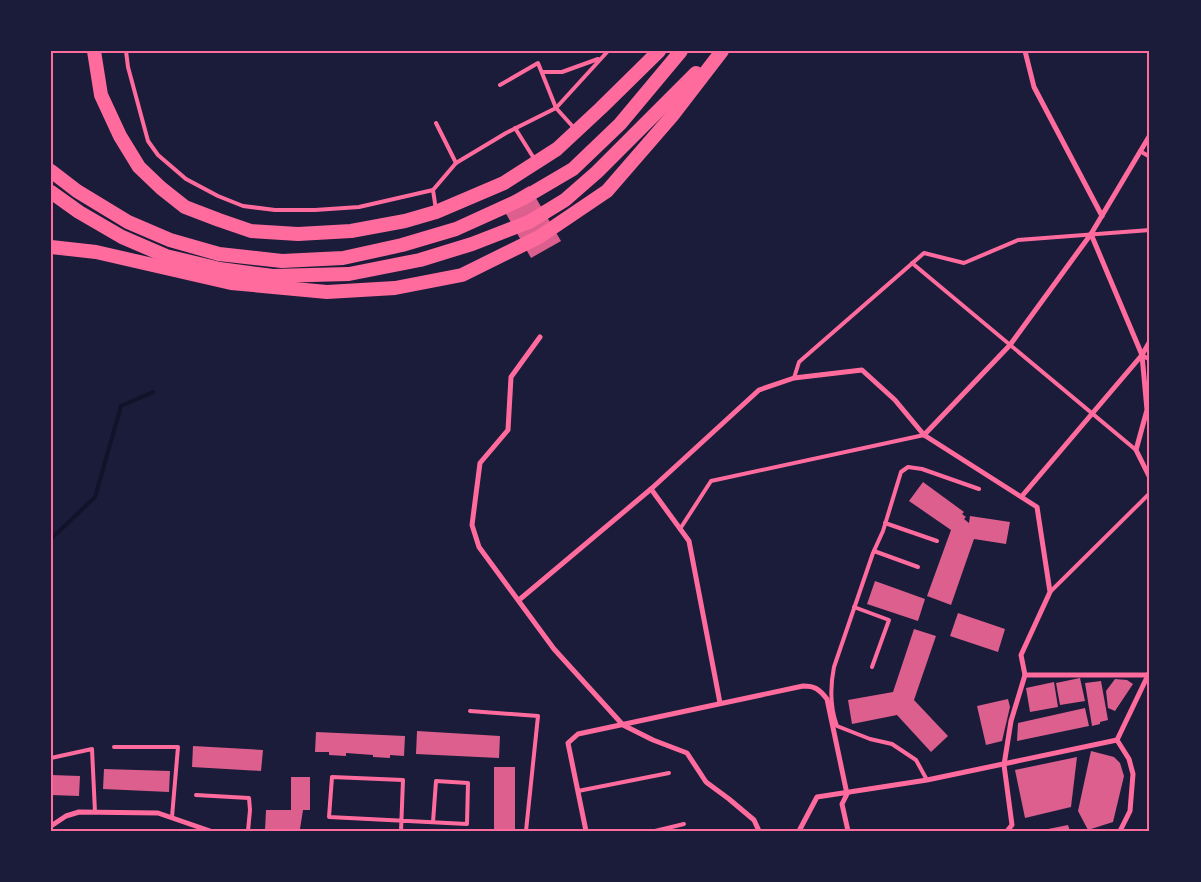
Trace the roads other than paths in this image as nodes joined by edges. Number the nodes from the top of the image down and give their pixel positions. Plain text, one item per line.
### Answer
1 (94, 51) edge
2 (126, 51) edge
3 (608, 51) edge
4 (659, 51) edge
5 (681, 51) edge
6 (718, 51) edge
7 (722, 51) edge
8 (1025, 51) edge
9 (600, 59) junction
10 (542, 72) junction
11 (500, 85) dead end
12 (556, 108) junction
13 (436, 122) dead end
14 (515, 128) junction
15 (576, 131) junction
16 (1150, 135) edge
17 (1140, 151) junction
18 (1150, 157) edge
19 (536, 162) junction
20 (456, 163) junction
21 (51, 171) edge
22 (433, 190) junction
23 (51, 192) edge
24 (436, 212) junction
25 (1102, 216) junction
26 (1150, 230) edge
27 (1091, 234) junction
28 (51, 247) edge
29 (912, 263) junction
30 (540, 337) dead end
31 (1150, 342) edge
32 (1010, 345) junction
33 (1142, 356) junction
34 (1150, 360) edge
35 (794, 378) junction
36 (1092, 414) junction
37 (924, 435) junction
38 (1136, 450) junction
39 (1150, 478) edge
40 (980, 488) dead end
41 (651, 489) junction
42 (1150, 493) edge
43 (1022, 496) junction
44 (886, 523) junction
45 (680, 529) junction
46 (937, 541) dead end
47 (874, 551) junction
48 (918, 567) dead end
49 (1050, 592) junction
50 (519, 600) junction
51 (854, 607) junction
52 (872, 667) dead end
53 (1149, 673) edge
54 (1025, 675) junction
55 (720, 703) junction
56 (470, 711) dead end
57 (623, 725) junction
58 (1117, 740) junction
59 (114, 747) dead end
60 (51, 758) edge
61 (1004, 765) junction
62 (669, 773) dead end
63 (927, 780) junction
64 (578, 791) junction
65 (847, 794) junction
66 (196, 795) dead end
67 (95, 812) junction
68 (172, 817) junction
69 (402, 820) junction
70 (433, 822) junction
71 (684, 824) dead end
72 (51, 826) edge
73 (210, 831) edge
74 (248, 831) edge
75 (401, 831) edge
76 (526, 831) edge
77 (586, 831) edge
78 (655, 831) edge
79 (759, 831) edge
80 (799, 831) edge
81 (848, 831) edge
82 (1007, 831) edge
83 (1120, 831) edge

1 - 24 highway
2 - 22 lane
3 - 9 lane
4 - 15 highway
5 - 21 highway
6 - 23 highway
7 - 28 highway
8 - 25 street
9 - 10 lane
9 - 12 lane
10 - 11 lane
10 - 12 lane
12 - 14 lane
12 - 15 lane
13 - 20 lane
14 - 19 lane
14 - 20 lane
15 - 19 highway
16 - 17 street
17 - 18 lane
17 - 25 street
19 - 24 highway
20 - 22 lane
22 - 24 lane
25 - 27 street
26 - 27 lane
27 - 29 lane
27 - 32 street
27 - 33 street
29 - 32 lane
29 - 35 lane
30 - 50 street
31 - 33 street
32 - 36 lane
32 - 37 street
33 - 34 lane
33 - 36 street
33 - 38 street
35 - 37 street
35 - 41 street
36 - 38 lane
36 - 43 street
37 - 43 street
37 - 45 lane
38 - 39 street
40 - 44 lane
41 - 45 street
41 - 50 street
42 - 49 lane
43 - 49 street
44 - 46 lane
44 - 47 lane
45 - 55 street
47 - 48 lane
47 - 51 lane
49 - 54 street
50 - 57 street
51 - 52 lane
51 - 63 lane
53 - 54 street
53 - 58 street
54 - 61 street
55 - 57 street
55 - 65 street
56 - 76 lane
57 - 64 street
57 - 79 street
58 - 61 street
58 - 83 street
59 - 68 lane
60 - 67 lane
61 - 63 street
61 - 82 street
62 - 64 lane
63 - 65 street
64 - 77 street
65 - 80 street
65 - 81 street
66 - 74 lane
67 - 68 street
67 - 72 street
68 - 73 street
69 - 69 lane
69 - 70 lane
69 - 75 lane
70 - 70 lane
71 - 78 lane

